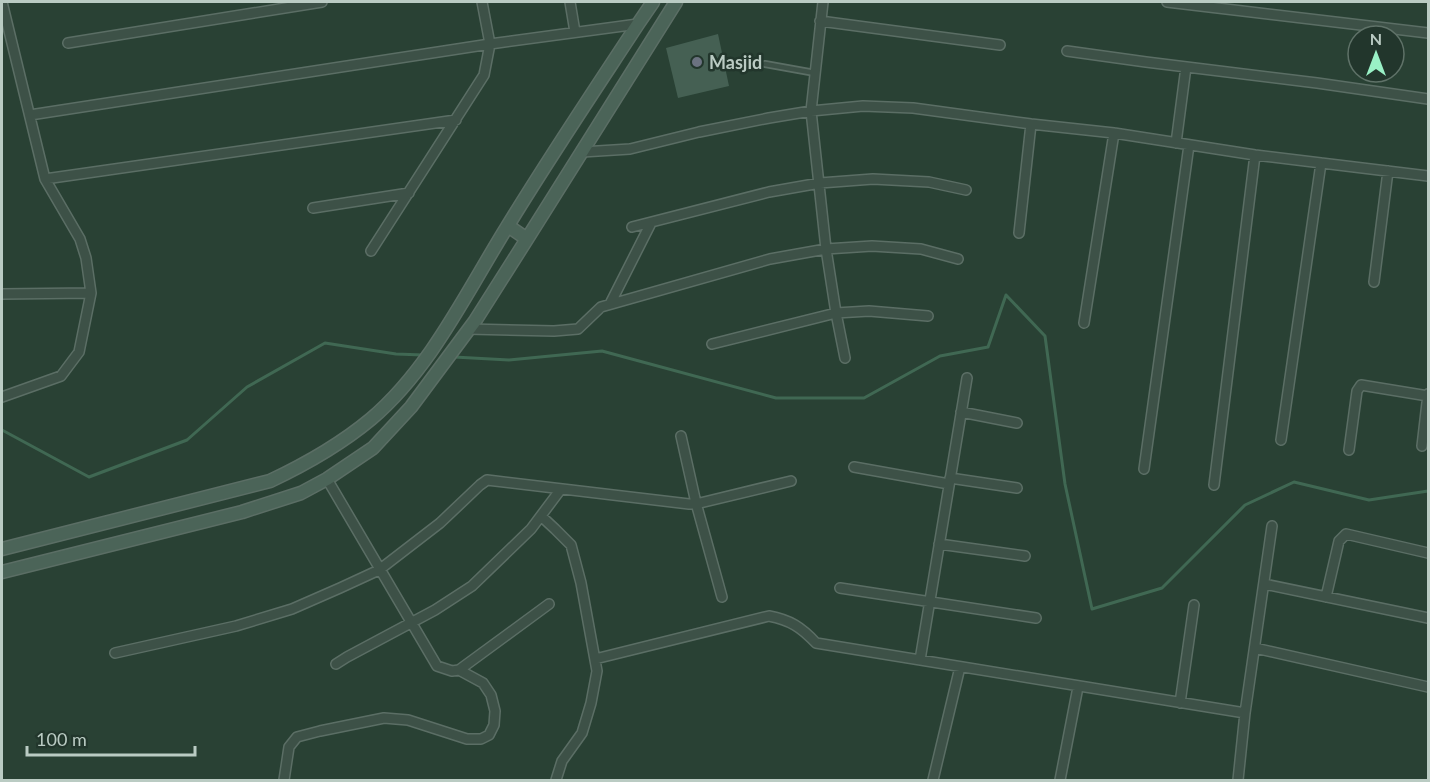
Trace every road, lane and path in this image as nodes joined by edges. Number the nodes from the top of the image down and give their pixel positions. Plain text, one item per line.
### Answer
1 (2, 2) edge
2 (322, 2) edge
3 (482, 2) edge
4 (570, 2) edge
5 (653, 2) edge
6 (676, 2) edge
7 (823, 2) edge
8 (1167, 2) edge
9 (820, 21) junction
10 (638, 24) junction
11 (574, 32) junction
12 (1428, 33) edge
13 (6, 37) edge
14 (68, 43) dead end
15 (489, 44) junction
16 (1000, 45) dead end
17 (1067, 51) dead end
18 (765, 64) dead end
19 (1186, 67) junction
20 (815, 73) junction
21 (1428, 99) edge
22 (810, 111) junction
23 (30, 115) junction
24 (456, 120) junction
25 (1031, 124) junction
26 (1114, 133) junction
27 (1176, 143) junction
28 (1189, 145) junction
29 (582, 152) junction
30 (1255, 155) junction
31 (1321, 163) junction
32 (1388, 171) junction
33 (1428, 176) edge
34 (45, 179) junction
35 (820, 183) junction
36 (966, 190) dead end
37 (409, 193) junction
38 (313, 208) dead end
39 (651, 223) junction
40 (508, 226) junction
41 (632, 227) dead end
42 (1019, 232) dead end
43 (527, 239) junction
44 (826, 249) junction
45 (371, 251) dead end
46 (958, 259) dead end
47 (1374, 282) dead end
48 (92, 293) junction
49 (2, 294) edge
50 (610, 304) junction
51 (836, 314) junction
52 (928, 316) dead end
53 (1084, 323) dead end
54 (465, 334) junction
55 (712, 344) dead end
56 (845, 358) dead end
57 (967, 378) dead end
58 (1428, 395) edge
59 (2, 397) edge
60 (961, 412) junction
61 (1017, 423) dead end
62 (681, 436) dead end
63 (1281, 440) dead end
64 (1422, 446) dead end
65 (1349, 450) dead end
66 (854, 467) dead end
67 (1144, 469) dead end
68 (327, 479) junction
69 (791, 481) dead end
70 (950, 481) junction
71 (1214, 485) dead end
72 (1017, 488) dead end
73 (561, 489) junction
74 (696, 503) junction
75 (541, 516) junction
76 (1272, 526) dead end
77 (939, 544) junction
78 (2, 549) edge
79 (1428, 553) edge
80 (1025, 556) dead end
81 (379, 570) junction
82 (2, 572) edge
83 (1264, 584) junction
84 (840, 588) dead end
85 (722, 597) dead end
86 (1326, 597) junction
87 (930, 602) junction
88 (549, 604) dead end
89 (1194, 604) dead end
90 (1036, 618) dead end
91 (1428, 618) edge
92 (411, 622) junction
93 (1255, 648) junction
94 (115, 652) dead end
95 (595, 659) junction
96 (920, 660) junction
97 (336, 664) dead end
98 (960, 667) junction
99 (459, 670) junction
100 (1078, 687) junction
101 (1428, 687) edge
102 (1180, 703) junction
103 (1245, 713) junction
104 (284, 780) edge
105 (556, 780) edge
106 (933, 780) edge
107 (1060, 780) edge
108 (1238, 780) edge

1 - 13 street
2 - 14 street
3 - 15 street
4 - 11 street
5 - 10 street
6 - 29 street
7 - 9 street
8 - 12 street
9 - 16 street
9 - 20 street
10 - 11 street
10 - 40 street
11 - 15 street
13 - 23 street
15 - 23 street
15 - 24 street
17 - 19 street
18 - 20 lane
19 - 21 street
19 - 27 street
20 - 22 street
22 - 25 street
22 - 29 street
22 - 35 street
23 - 34 street
24 - 34 street
24 - 37 street
25 - 26 street
25 - 42 street
26 - 27 street
26 - 53 street
27 - 28 street
28 - 30 street
28 - 67 street
29 - 43 street
30 - 31 street
30 - 71 street
31 - 32 street
31 - 63 street
32 - 33 street
32 - 47 street
34 - 48 street
35 - 36 street
35 - 39 street
35 - 44 street
37 - 38 street
37 - 45 street
39 - 41 street
39 - 50 street
40 - 43 street
40 - 78 street
43 - 54 street
44 - 46 street
44 - 50 street
44 - 51 street
48 - 49 street
48 - 59 street
50 - 54 street
51 - 52 street
51 - 55 street
51 - 56 street
54 - 68 street
57 - 60 street
58 - 64 street
58 - 65 street
60 - 61 street
60 - 70 street
62 - 74 street
66 - 70 street
68 - 81 street
68 - 82 street
69 - 74 street
70 - 72 street
70 - 77 street
73 - 74 street
73 - 75 street
73 - 81 street
74 - 85 street
75 - 92 street
75 - 95 street
76 - 83 street
77 - 80 street
77 - 87 street
79 - 86 street
81 - 92 street
81 - 94 street
83 - 86 street
83 - 93 street
84 - 87 street
86 - 91 street
87 - 90 street
87 - 96 street
88 - 99 street
89 - 102 street
92 - 97 street
92 - 99 street
93 - 101 street
93 - 103 street
95 - 96 street
95 - 105 street
96 - 98 street
98 - 100 street
98 - 106 street
99 - 104 street
100 - 102 street
100 - 107 street
102 - 103 street
103 - 108 street

